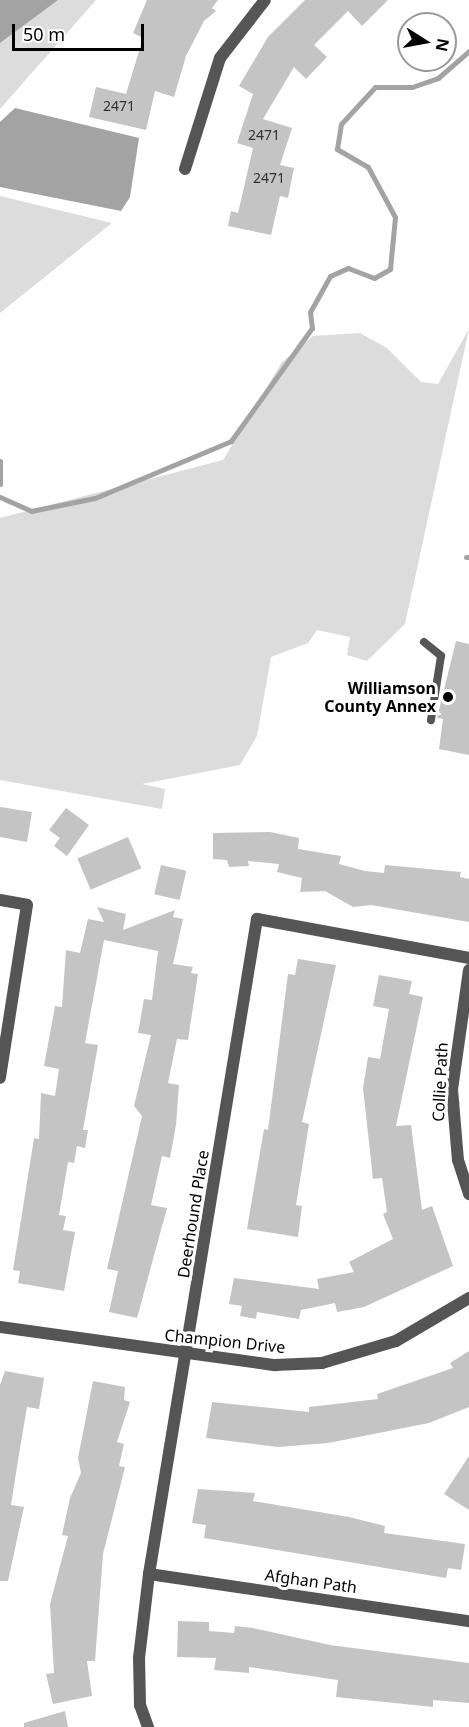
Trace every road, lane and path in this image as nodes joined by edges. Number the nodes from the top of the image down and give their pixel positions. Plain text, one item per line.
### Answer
1 (265, 0) edge
2 (184, 170) dead end
3 (424, 642) dead end
4 (431, 720) dead end
5 (0, 900) edge
6 (469, 958) edge
7 (469, 970) edge
8 (0, 1078) edge
9 (469, 1194) edge
10 (469, 1298) edge
11 (0, 1327) edge
12 (188, 1354) junction
13 (149, 1574) junction
14 (469, 1621) edge
15 (148, 1727) edge

1 - 2 street
3 - 4 lane
5 - 8 street
6 - 12 street, Deerhound Place
7 - 9 street, Collie Path
10 - 12 street, Champion Drive
11 - 12 street, Champion Drive
12 - 13 street, Deerhound Place
13 - 14 street, Afghan Path
13 - 15 street, Deerhound Place

